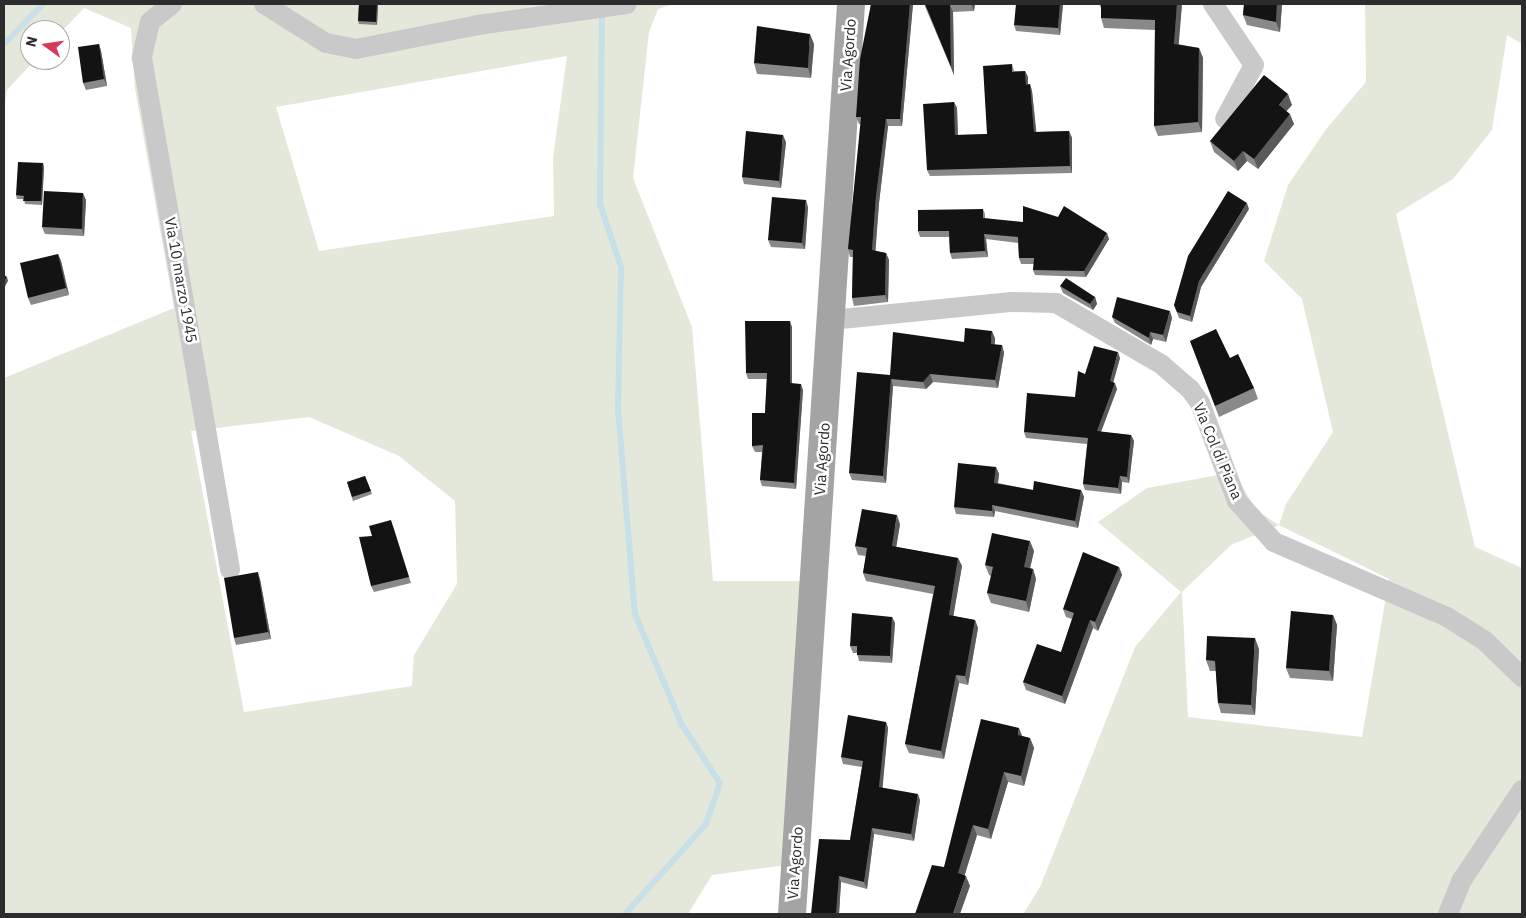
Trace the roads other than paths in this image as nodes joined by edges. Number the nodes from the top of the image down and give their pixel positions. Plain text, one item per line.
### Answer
1 (172, 4) edge
2 (264, 4) edge
3 (851, 4) edge
4 (1213, 4) edge
5 (620, 6) edge
6 (1225, 119) edge
7 (831, 320) junction
8 (230, 569) dead end
9 (1522, 678) edge
10 (1522, 790) edge
11 (792, 914) edge
12 (1448, 914) edge

1 - 8 street, Via 10 marzo 1945
2 - 5 street
3 - 7 main road, Via Agordo
4 - 6 street
7 - 9 street, Via Col di Piana
7 - 11 main road, Via Agordo
10 - 12 street

